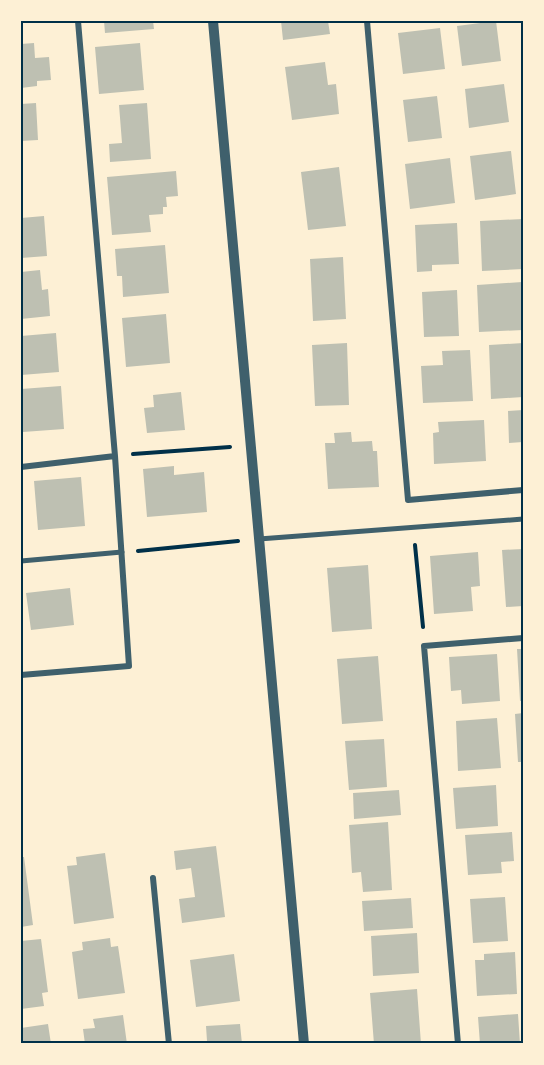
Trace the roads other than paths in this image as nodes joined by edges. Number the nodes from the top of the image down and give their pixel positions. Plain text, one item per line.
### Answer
1 (78, 21) edge
2 (213, 21) edge
3 (367, 21) edge
4 (115, 456) junction
5 (21, 467) edge
6 (523, 490) edge
7 (523, 519) edge
8 (259, 539) junction
9 (122, 552) junction
10 (21, 561) edge
11 (523, 638) edge
12 (21, 675) edge
13 (153, 878) dead end
14 (169, 1044) edge
15 (304, 1044) edge
16 (458, 1044) edge

1 - 4 street
2 - 8 street
3 - 6 street
4 - 5 street
4 - 9 street
7 - 8 street
8 - 15 street
9 - 10 street
9 - 12 street
11 - 16 street
13 - 14 street

